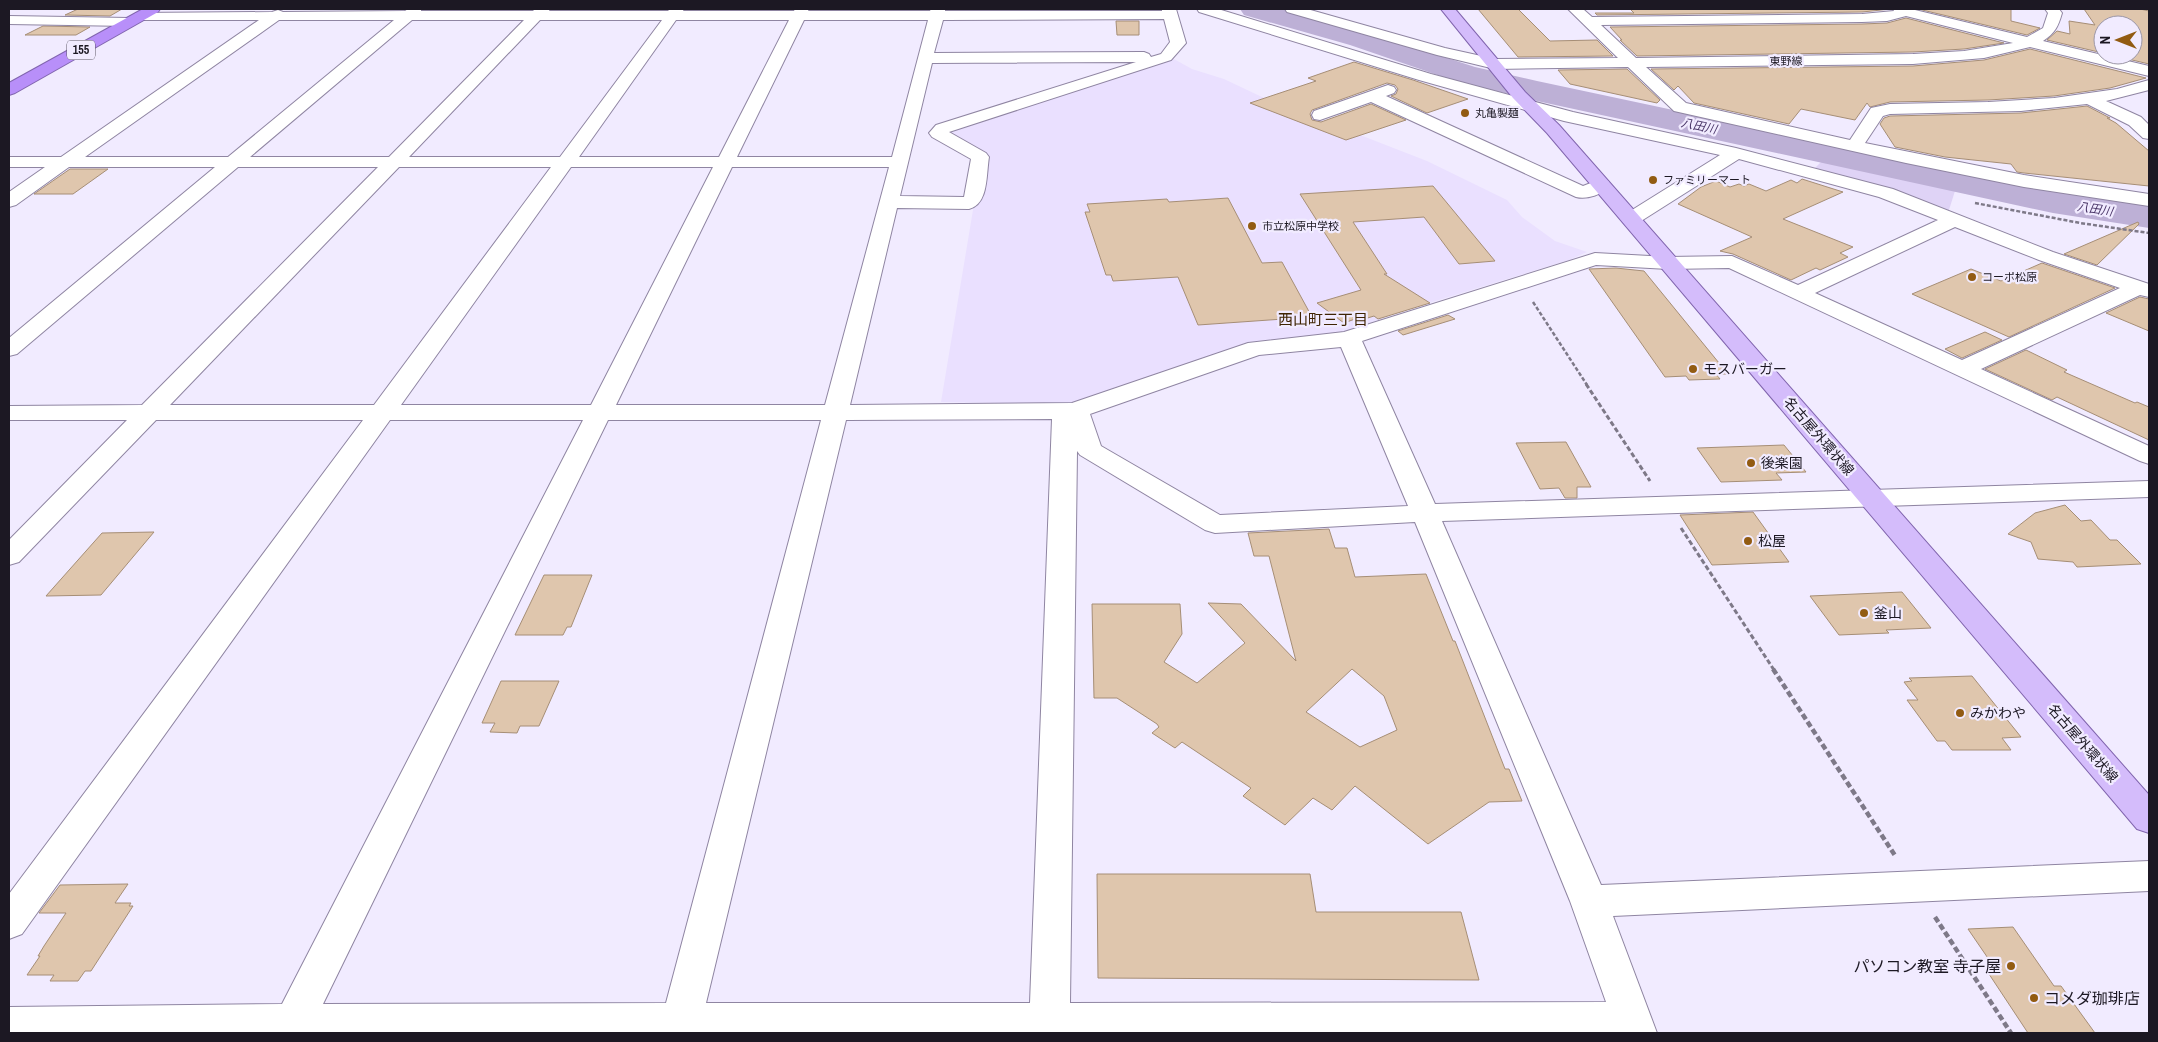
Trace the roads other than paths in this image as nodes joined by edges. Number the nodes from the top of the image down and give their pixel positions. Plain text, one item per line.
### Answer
1 (1204, 9) edge
2 (1292, 9) edge
3 (1448, 9) edge
4 (1620, 9) edge
5 (1695, 9) edge
6 (1824, 9) edge
7 (2052, 9) edge
8 (1905, 10) edge
9 (280, 12) edge
10 (412, 12) edge
11 (539, 12) edge
12 (674, 12) edge
13 (800, 12) edge
14 (937, 12) edge
15 (1076, 12) edge
16 (1170, 12) edge
17 (1582, 15) edge
18 (141, 16) edge
19 (1839, 18) junction
20 (1708, 19) junction
21 (1634, 20) junction
22 (12, 22) edge
23 (2030, 41) junction
24 (1076, 57) junction
25 (1166, 57) junction
26 (926, 58) junction
27 (1633, 63) junction
28 (1498, 67) junction
29 (2149, 71) edge
30 (1425, 76) junction
31 (2149, 85) edge
32 (9, 90) edge
33 (1372, 96) junction
34 (2089, 99) junction
35 (1524, 100) junction
36 (1320, 115) dead end
37 (2149, 134) edge
38 (1855, 146) junction
39 (1736, 153) junction
40 (1905, 159) junction
41 (9, 162) edge
42 (65, 162) junction
43 (232, 162) junction
44 (393, 162) junction
45 (725, 162) junction
46 (899, 162) junction
47 (565, 163) junction
48 (1601, 185) junction
49 (1890, 187) junction
50 (2149, 200) edge
51 (9, 201) edge
52 (889, 202) junction
53 (1631, 219) junction
54 (1954, 220) junction
55 (1668, 263) junction
56 (2143, 289) edge
57 (1797, 293) junction
58 (1349, 338) junction
59 (9, 349) edge
60 (1961, 368) junction
61 (1071, 411) junction
62 (383, 412) junction
63 (599, 412) junction
64 (837, 412) junction
65 (9, 413) edge
66 (148, 413) junction
67 (2149, 456) edge
68 (2149, 488) edge
69 (1873, 498) junction
70 (1425, 513) junction
71 (9, 556) edge
72 (2149, 819) edge
73 (2149, 876) edge
74 (1588, 901) junction
75 (9, 923) edge
76 (9, 1025) edge
77 (679, 1027) edge
78 (1049, 1027) edge
79 (1634, 1027) edge
80 (291, 1028) edge

1 - 30 street
2 - 28 street, 東野線
3 - 28 main road, 名古屋外環状線
4 - 21 street
5 - 20 street
6 - 19 street
7 - 23 street, 東野線
8 - 19 street
8 - 23 street
9 - 10 street
9 - 18 street
9 - 42 street
10 - 11 street
10 - 43 street
11 - 12 street
11 - 44 street
12 - 13 street
12 - 47 street
13 - 14 street
13 - 45 street
14 - 15 street
14 - 26 street
15 - 16 street
15 - 24 street
16 - 25 street
17 - 21 street
17 - 27 street
18 - 22 street
18 - 32 highway, 155
19 - 20 street
20 - 21 street
23 - 27 street, 東野線
23 - 29 street
24 - 25 street
24 - 26 street
25 - 52 street
26 - 46 street
27 - 28 street, 東野線
27 - 38 street
28 - 35 main road, 名古屋外環状線
30 - 33 street
30 - 35 street
31 - 34 street
33 - 36 street
33 - 48 street
34 - 37 street
34 - 38 street
35 - 39 street
35 - 48 main road, 名古屋外環状線
38 - 40 street
39 - 49 street
39 - 53 street
40 - 49 street
40 - 50 street
41 - 42 street
42 - 43 street
42 - 51 street
43 - 44 street
43 - 59 street
44 - 47 street
44 - 66 street
45 - 46 street
45 - 47 street
45 - 63 street
46 - 52 street
47 - 62 street
48 - 53 main road, 名古屋外環状線
49 - 54 street
52 - 64 street
53 - 55 main road, 名古屋外環状線
54 - 56 street
54 - 57 street
55 - 57 street
55 - 58 street
55 - 69 main road, 名古屋外環状線
56 - 60 street
57 - 60 street
58 - 61 street
58 - 70 street
60 - 67 street
61 - 64 street
61 - 70 street
61 - 78 street
62 - 63 street
62 - 66 street
62 - 75 street
63 - 64 street
63 - 80 street
64 - 77 street
65 - 66 street
66 - 71 street
68 - 69 street
69 - 70 street
69 - 72 main road, 名古屋外環状線
70 - 74 street
73 - 74 street
74 - 79 street
76 - 80 street
77 - 78 street
77 - 80 street
78 - 79 street

